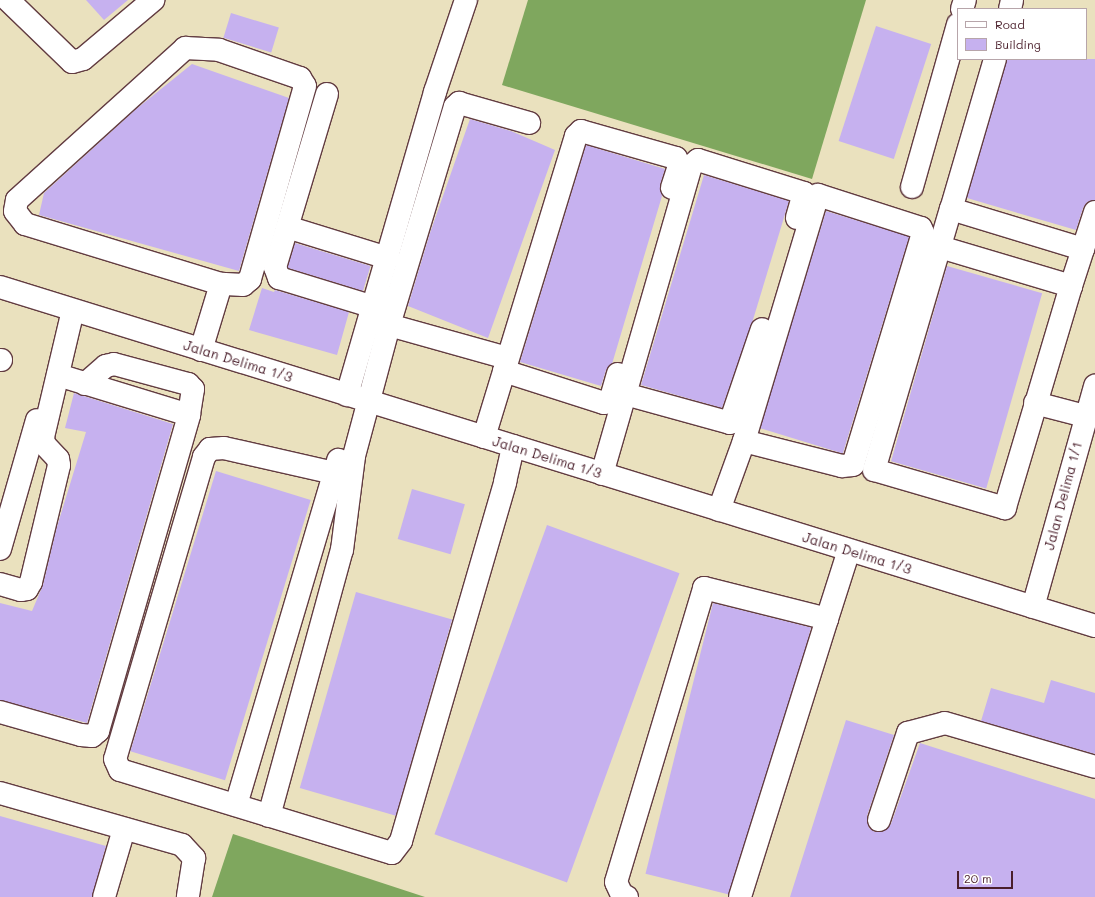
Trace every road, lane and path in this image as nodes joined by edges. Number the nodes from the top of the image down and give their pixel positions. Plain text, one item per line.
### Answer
1 (8, 0) edge
2 (153, 0) edge
3 (466, 0) edge
4 (957, 28) edge
5 (995, 60) edge
6 (327, 94) dead end
7 (529, 123) dead end
8 (912, 187) dead end
9 (951, 210) junction
10 (1095, 212) edge
11 (287, 227) junction
12 (940, 247) junction
13 (1083, 249) junction
14 (388, 258) junction
15 (221, 284) junction
16 (1072, 286) junction
17 (0, 287) edge
18 (374, 307) junction
19 (71, 309) junction
20 (389, 326) junction
21 (201, 350) junction
22 (506, 364) junction
23 (58, 375) junction
24 (85, 384) junction
25 (1095, 386) edge
26 (625, 394) junction
27 (357, 398) junction
28 (1035, 403) junction
29 (189, 415) junction
30 (1085, 416) junction
31 (484, 437) junction
32 (744, 440) junction
33 (513, 446) junction
34 (334, 473) junction
35 (602, 474) junction
36 (719, 510) junction
37 (0, 549) edge
38 (849, 550) junction
39 (0, 584) edge
40 (1033, 607) junction
41 (827, 619) junction
42 (1095, 626) edge
43 (0, 712) edge
44 (1095, 767) edge
45 (0, 793) edge
46 (236, 805) junction
47 (269, 816) junction
48 (879, 820) dead end
49 (124, 829) junction
50 (104, 897) edge
51 (188, 897) edge
52 (627, 897) edge
53 (740, 897) edge

1 - 2 street
3 - 14 street
4 - 8 street
5 - 9 street
6 - 11 street
7 - 20 street
9 - 12 street
9 - 13 street
10 - 13 street
11 - 14 street
11 - 18 street
12 - 16 street
12 - 28 street
13 - 16 street
14 - 18 street
15 - 15 street
15 - 21 street
16 - 28 street
17 - 19 street, Jalan Delima 1/3
18 - 27 street
19 - 21 street, Jalan Delima 1/3
19 - 23 street
19 - 37 street
20 - 22 street
20 - 27 street
21 - 27 street, Jalan Delima 1/3
22 - 22 street
22 - 31 street
23 - 24 street
23 - 39 street
24 - 29 street
24 - 29 street
25 - 30 street, Jalan Delima 1/1
26 - 26 street
26 - 35 street
27 - 31 street, Jalan Delima 1/3
27 - 34 street
27 - 47 street
28 - 30 street
29 - 43 street
30 - 40 street, Jalan Delima 1/1
31 - 33 street, Jalan Delima 1/3
32 - 32 street
32 - 36 street
33 - 35 street, Jalan Delima 1/3
33 - 47 street
34 - 46 street
34 - 46 street
35 - 36 street, Jalan Delima 1/3
36 - 38 street, Jalan Delima 1/3
38 - 40 street, Jalan Delima 1/3
38 - 41 street
40 - 42 street, Jalan Delima 1/3
41 - 52 street
41 - 53 street
44 - 48 street
45 - 49 street
46 - 47 street
49 - 50 street
49 - 51 street

